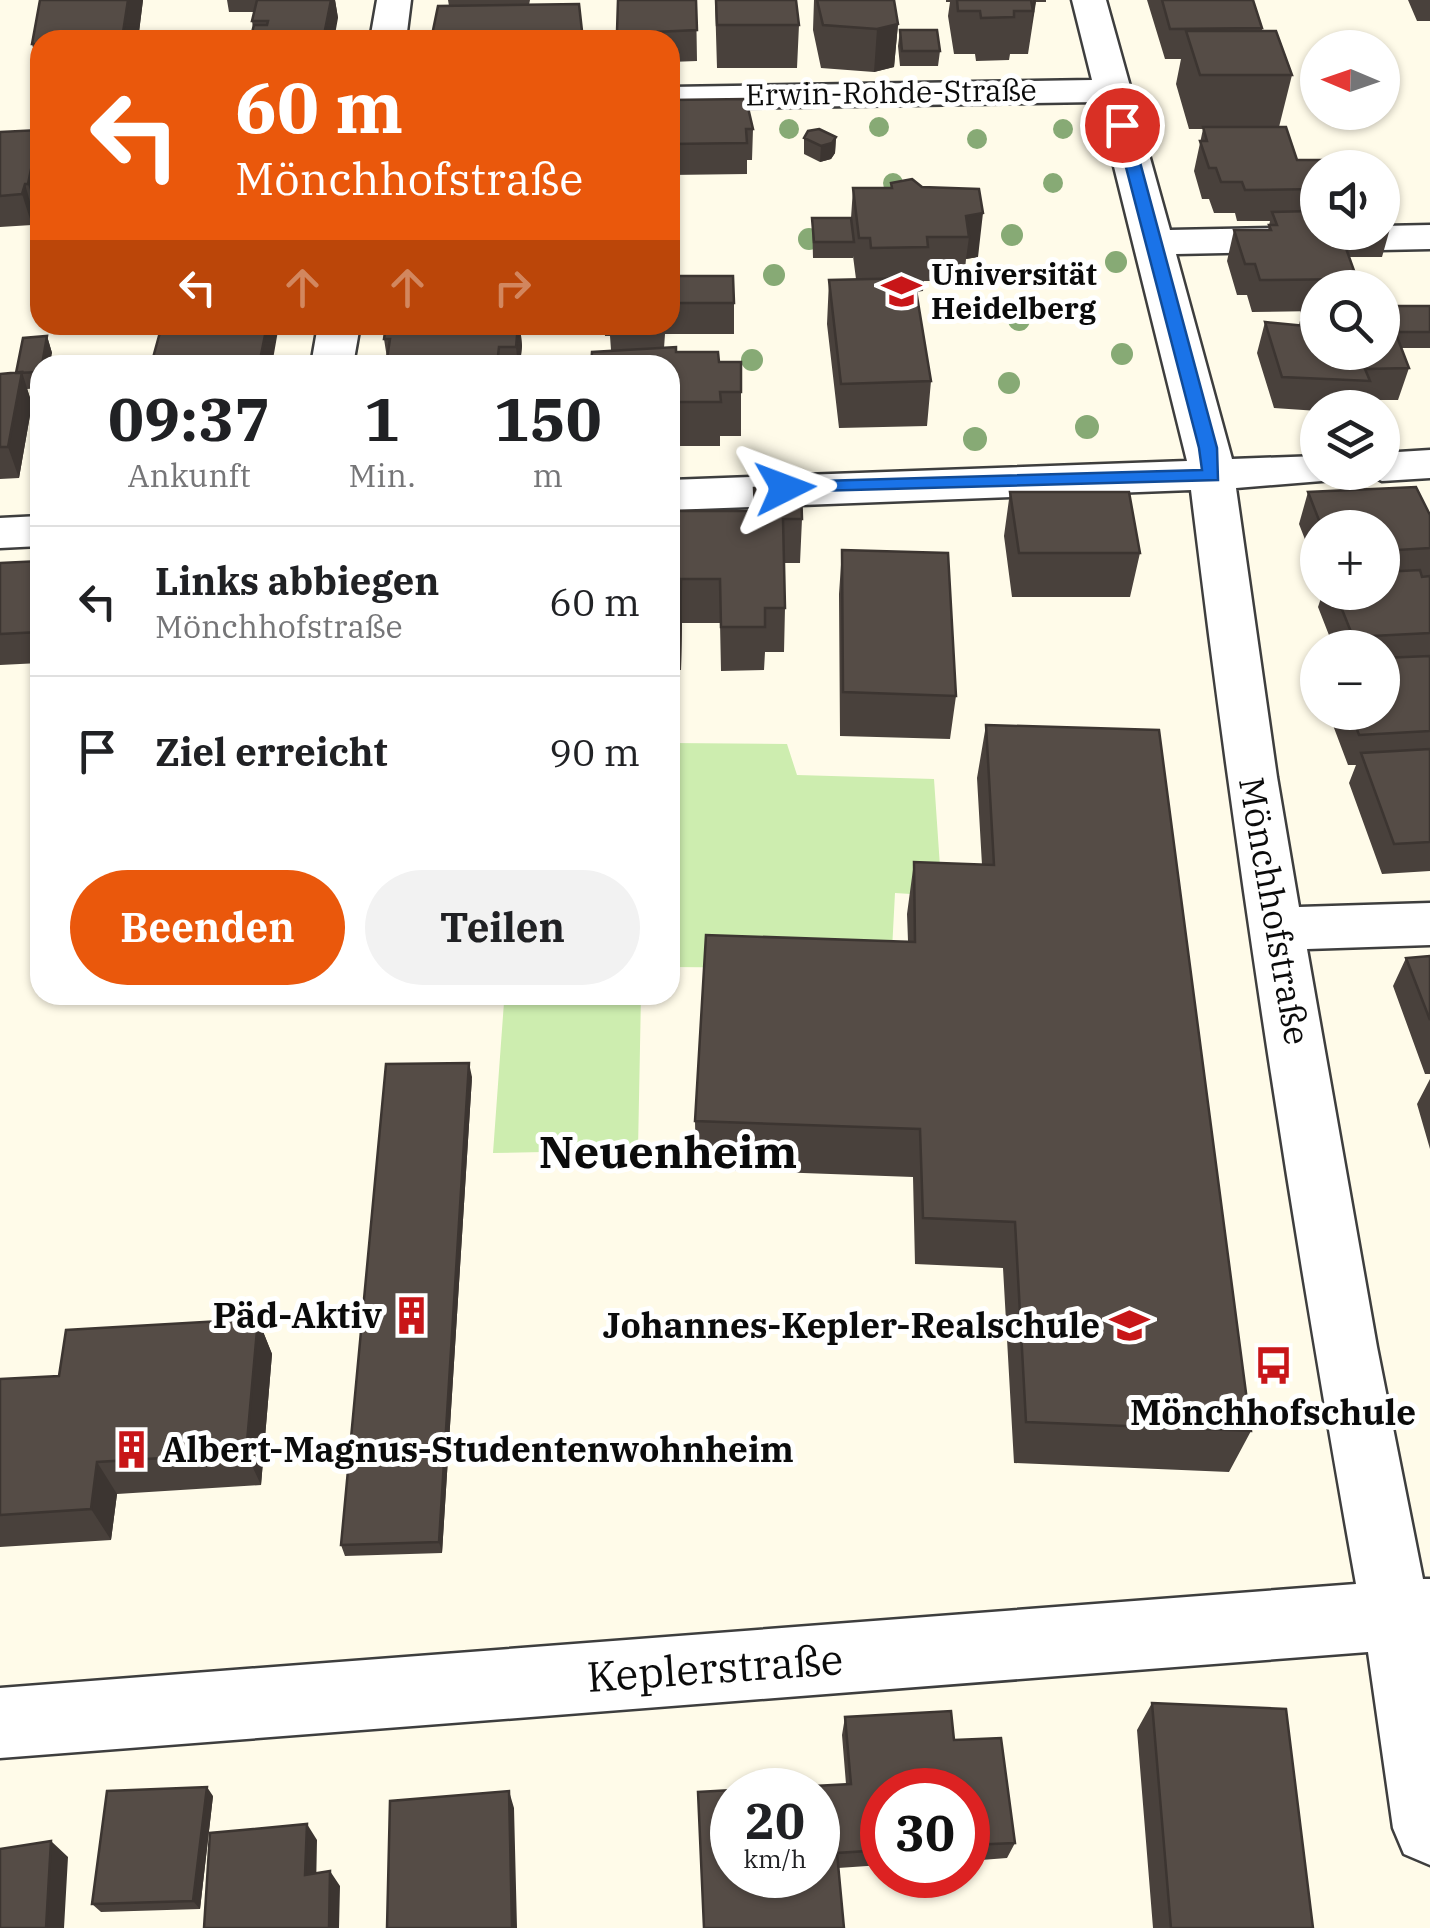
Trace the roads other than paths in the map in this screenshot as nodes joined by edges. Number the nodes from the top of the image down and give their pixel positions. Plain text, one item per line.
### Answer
1 (394, 0) edge
2 (1089, 0) edge
3 (390, 30) edge
4 (1113, 91) junction
5 (680, 98) edge
6 (1430, 237) edge
7 (1154, 242) junction
8 (1430, 464) edge
9 (1400, 465) edge
10 (1300, 471) edge
11 (1212, 476) junction
12 (680, 494) edge
13 (30, 532) edge
14 (0, 534) edge
15 (1430, 924) edge
16 (1278, 929) junction
17 (1414, 1615) edge
18 (0, 1724) edge
19 (1430, 1828) edge

1 - 3 street
2 - 4 street, Mönchhofstraße
4 - 5 street, Erwin-Rohde-Straße
4 - 7 street, Mönchhofstraße
6 - 7 street
7 - 11 street, Mönchhofstraße
8 - 9 street
10 - 11 street
11 - 12 street
11 - 16 street, Mönchhofstraße
13 - 14 street
15 - 16 street
16 - 17 street, Mönchhofstraße
17 - 18 street, Keplerstraße
17 - 19 street, Mönchhofstraße

